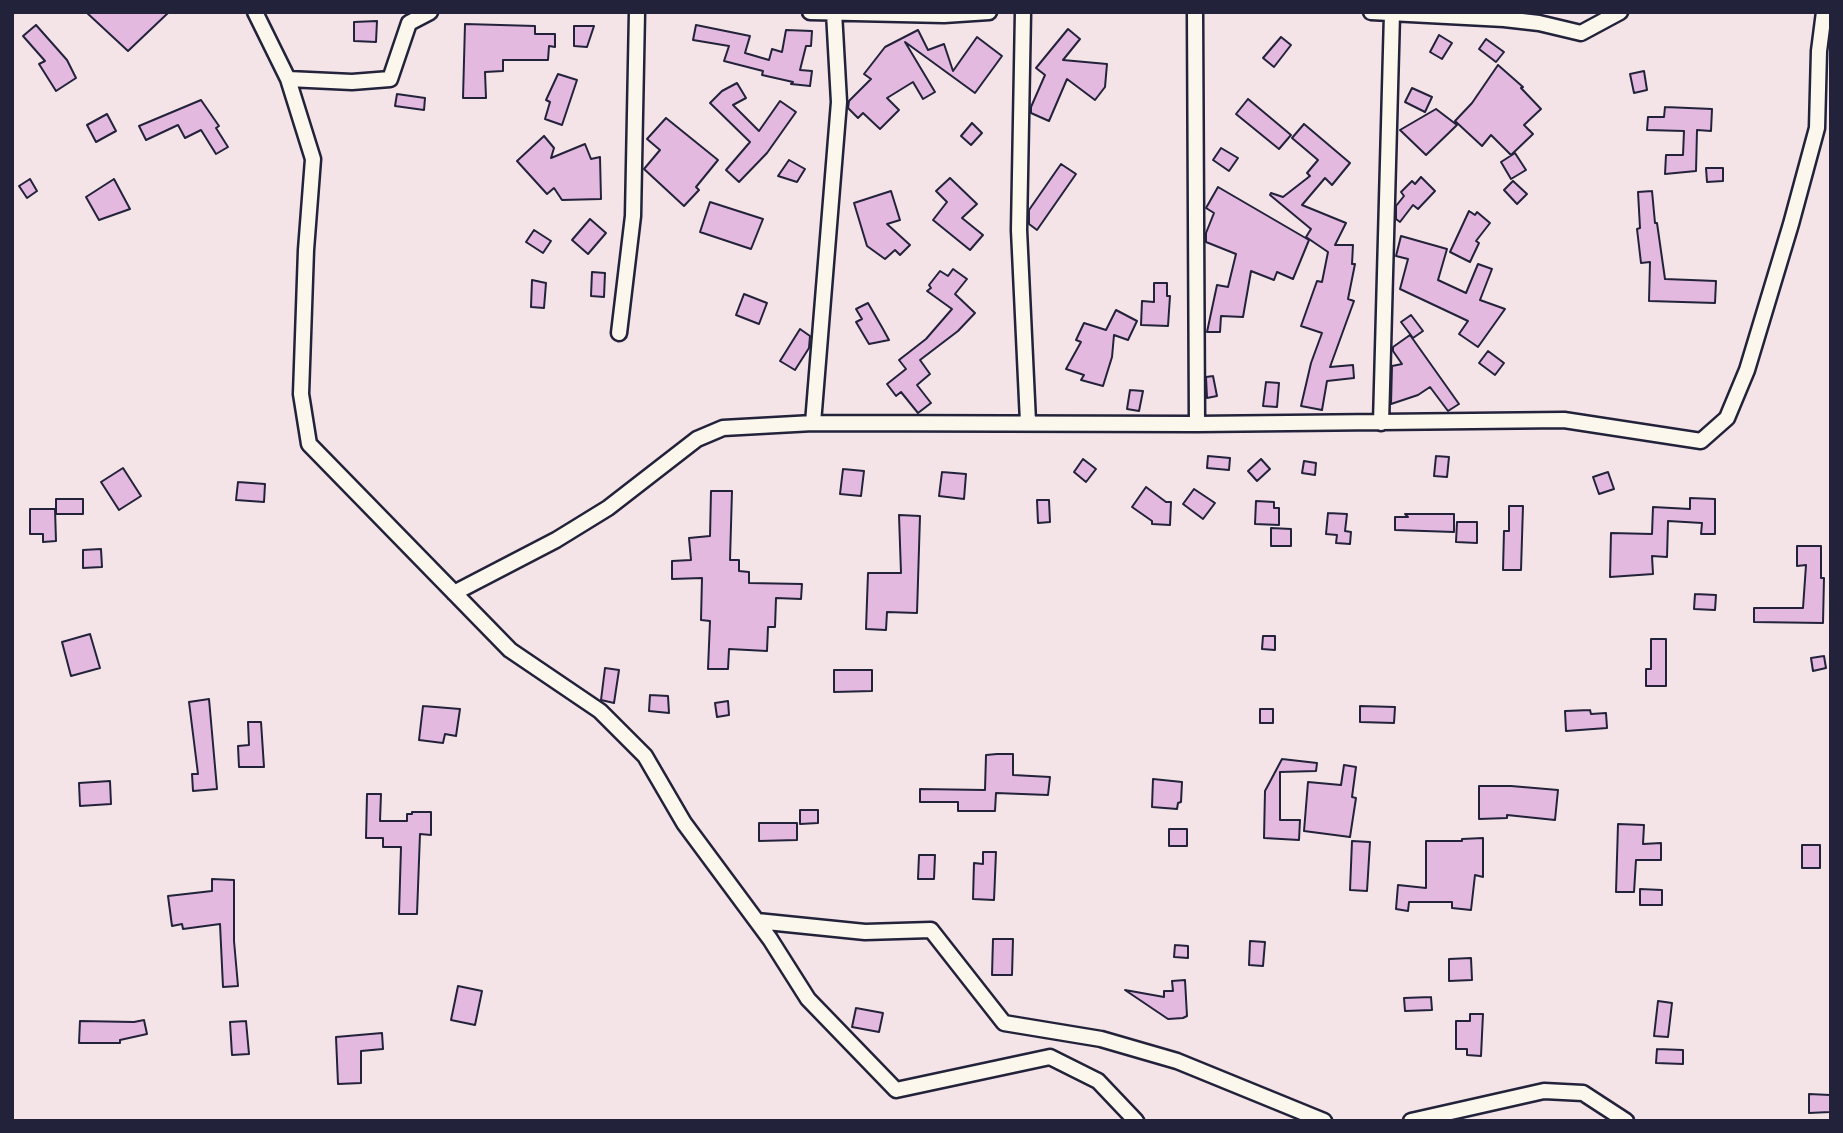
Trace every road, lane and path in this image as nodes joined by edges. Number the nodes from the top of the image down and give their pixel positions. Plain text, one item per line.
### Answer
1 (255, 12) edge
2 (430, 12) edge
3 (638, 12) edge
4 (810, 12) edge
5 (989, 12) edge
6 (1023, 12) edge
7 (1195, 12) edge
8 (1371, 12) edge
9 (1620, 12) edge
10 (1824, 12) edge
11 (834, 13) edge
12 (1392, 14) junction
13 (288, 79) junction
14 (619, 334) dead end
15 (1028, 422) junction
16 (813, 423) junction
17 (1381, 423) junction
18 (1197, 424) junction
19 (454, 593) junction
20 (757, 921) junction
21 (1136, 1121) edge
22 (1324, 1121) edge
23 (1411, 1121) edge
24 (1626, 1121) edge

1 - 13 street
2 - 13 street
3 - 14 street
4 - 11 street
5 - 11 street
6 - 15 street
7 - 18 street
8 - 12 street
9 - 12 street
10 - 17 street
11 - 16 street
12 - 17 street
13 - 19 street
15 - 16 street
15 - 18 street
16 - 19 street
17 - 18 street
19 - 20 street
20 - 21 street
20 - 22 street
23 - 24 street

